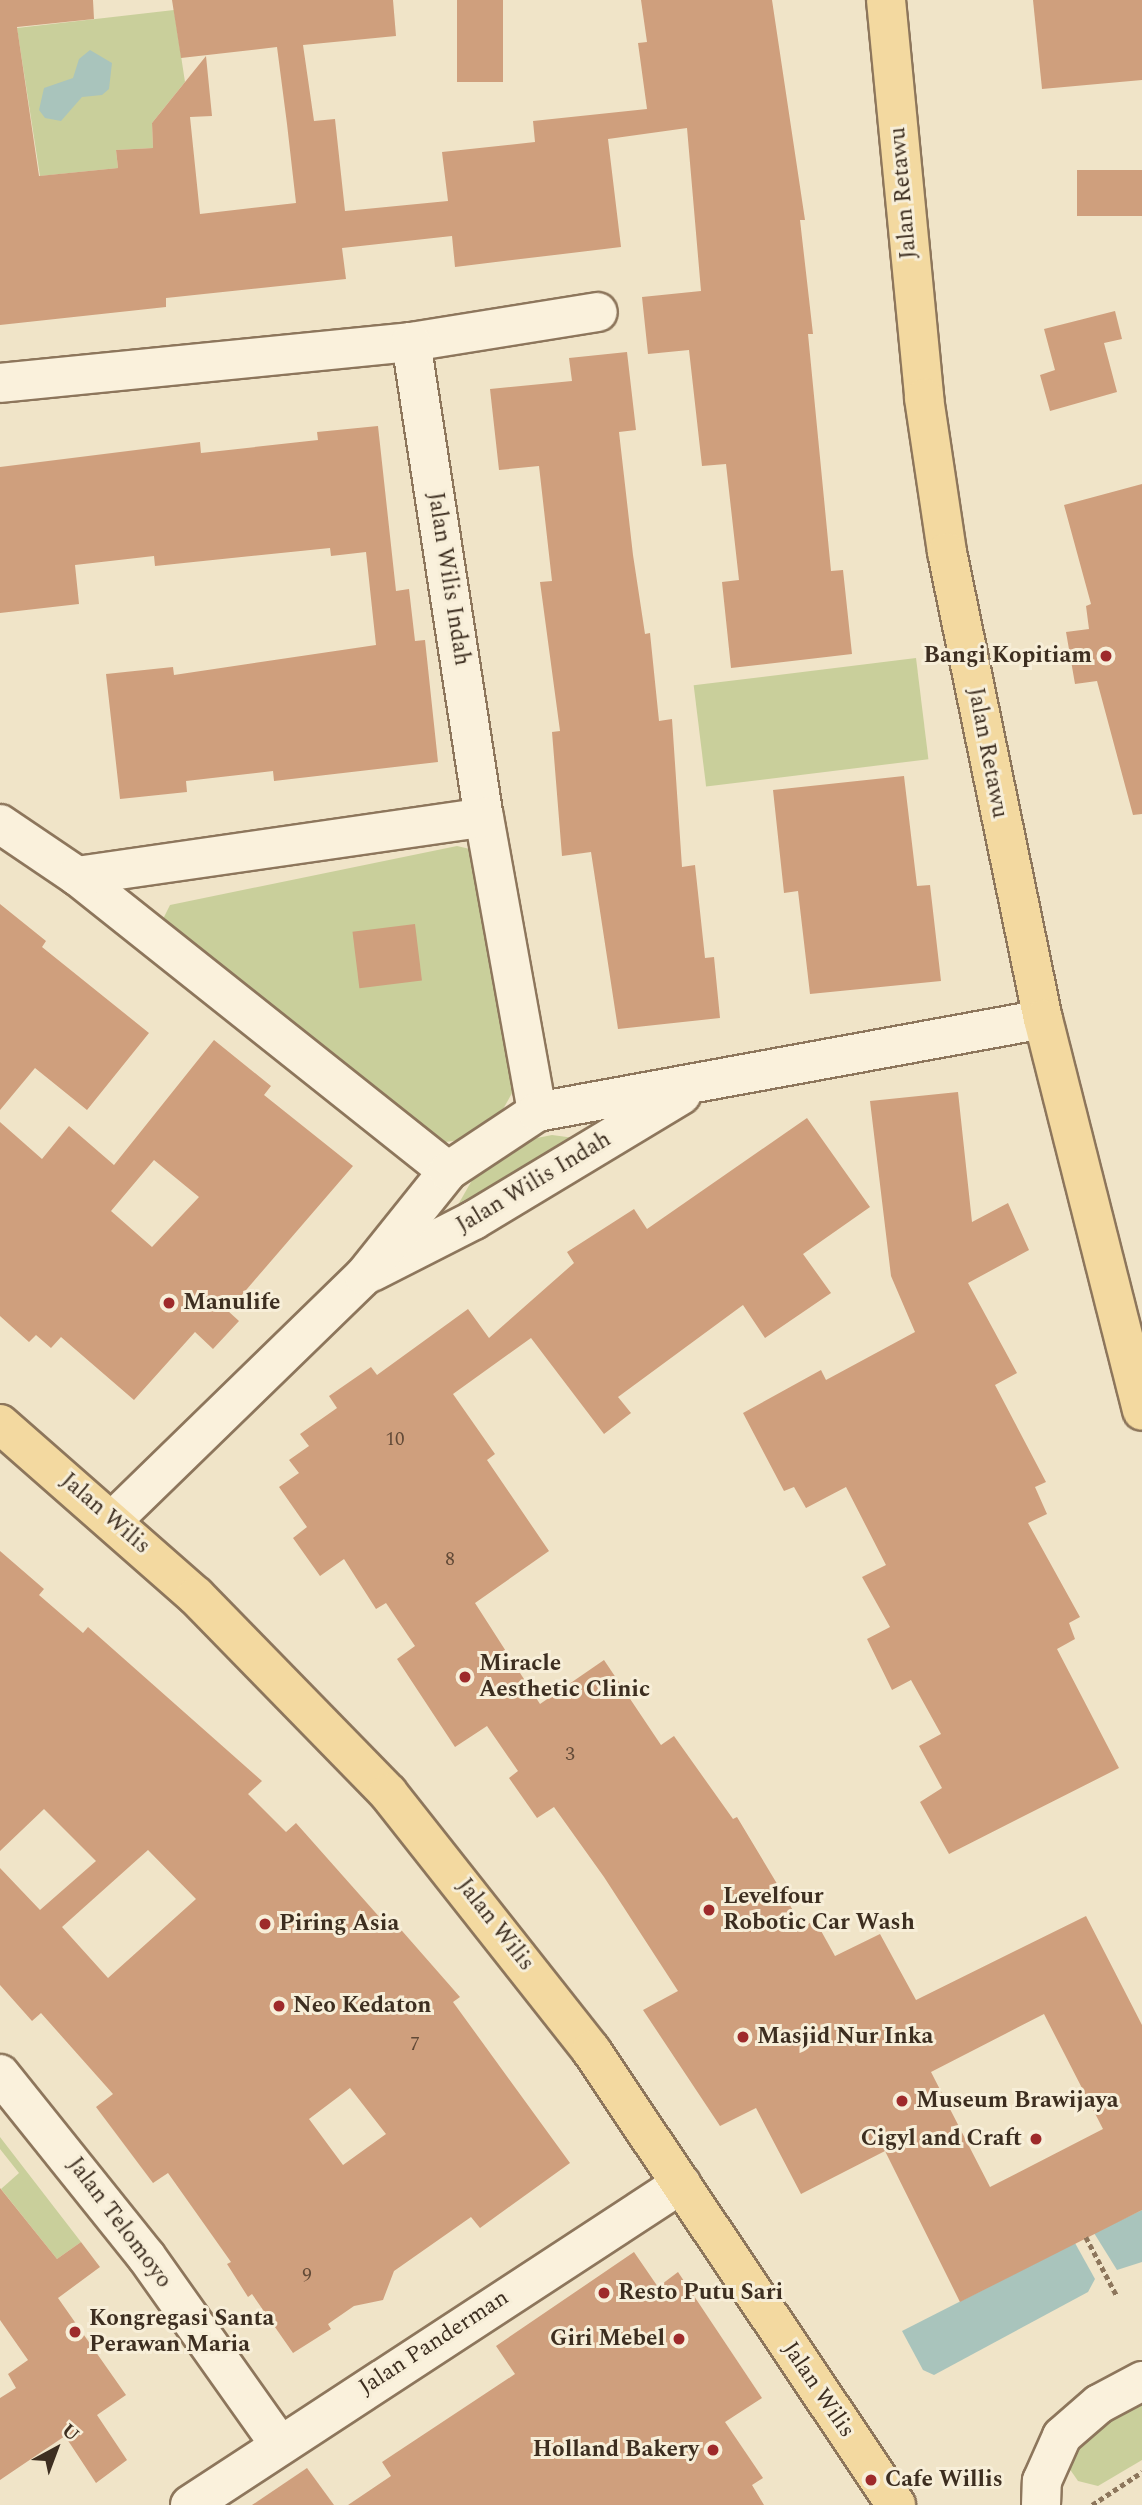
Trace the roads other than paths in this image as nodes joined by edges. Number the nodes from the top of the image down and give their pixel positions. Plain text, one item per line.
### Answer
1 (886, 0) edge
2 (598, 312) dead end
3 (411, 342) junction
4 (0, 383) edge
5 (484, 817) junction
6 (0, 824) edge
7 (77, 876) junction
8 (1043, 1019) junction
9 (700, 1083) junction
10 (537, 1112) junction
11 (448, 1171) junction
12 (364, 1276) junction
13 (1142, 1411) edge
14 (0, 1424) edge
15 (113, 1520) junction
16 (0, 2074) edge
17 (681, 2184) junction
18 (1142, 2381) edge
19 (280, 2445) junction
20 (190, 2505) edge
21 (896, 2505) edge
22 (1041, 2505) edge

1 - 8 main road, Jalan Retawu
2 - 3 street
3 - 4 street
3 - 5 street, Jalan Wilis Indah
5 - 7 street
5 - 10 street, Jalan Wilis Indah
6 - 7 street
7 - 11 street
8 - 9 street, Jalan Wilis Indah
8 - 13 main road, Jalan Retawu
9 - 10 street, Jalan Wilis Indah
9 - 12 street, Jalan Wilis Indah
10 - 11 street, Jalan Wilis Indah
11 - 12 street, Jalan Wilis Indah
12 - 15 street, Jalan Wilis Indah
14 - 15 main road, Jalan Wilis
15 - 17 main road, Jalan Wilis
16 - 19 street, Jalan Telomoyo
17 - 19 street, Jalan Panderman
17 - 21 main road, Jalan Wilis
18 - 22 street
19 - 20 street, Jalan Panderman

